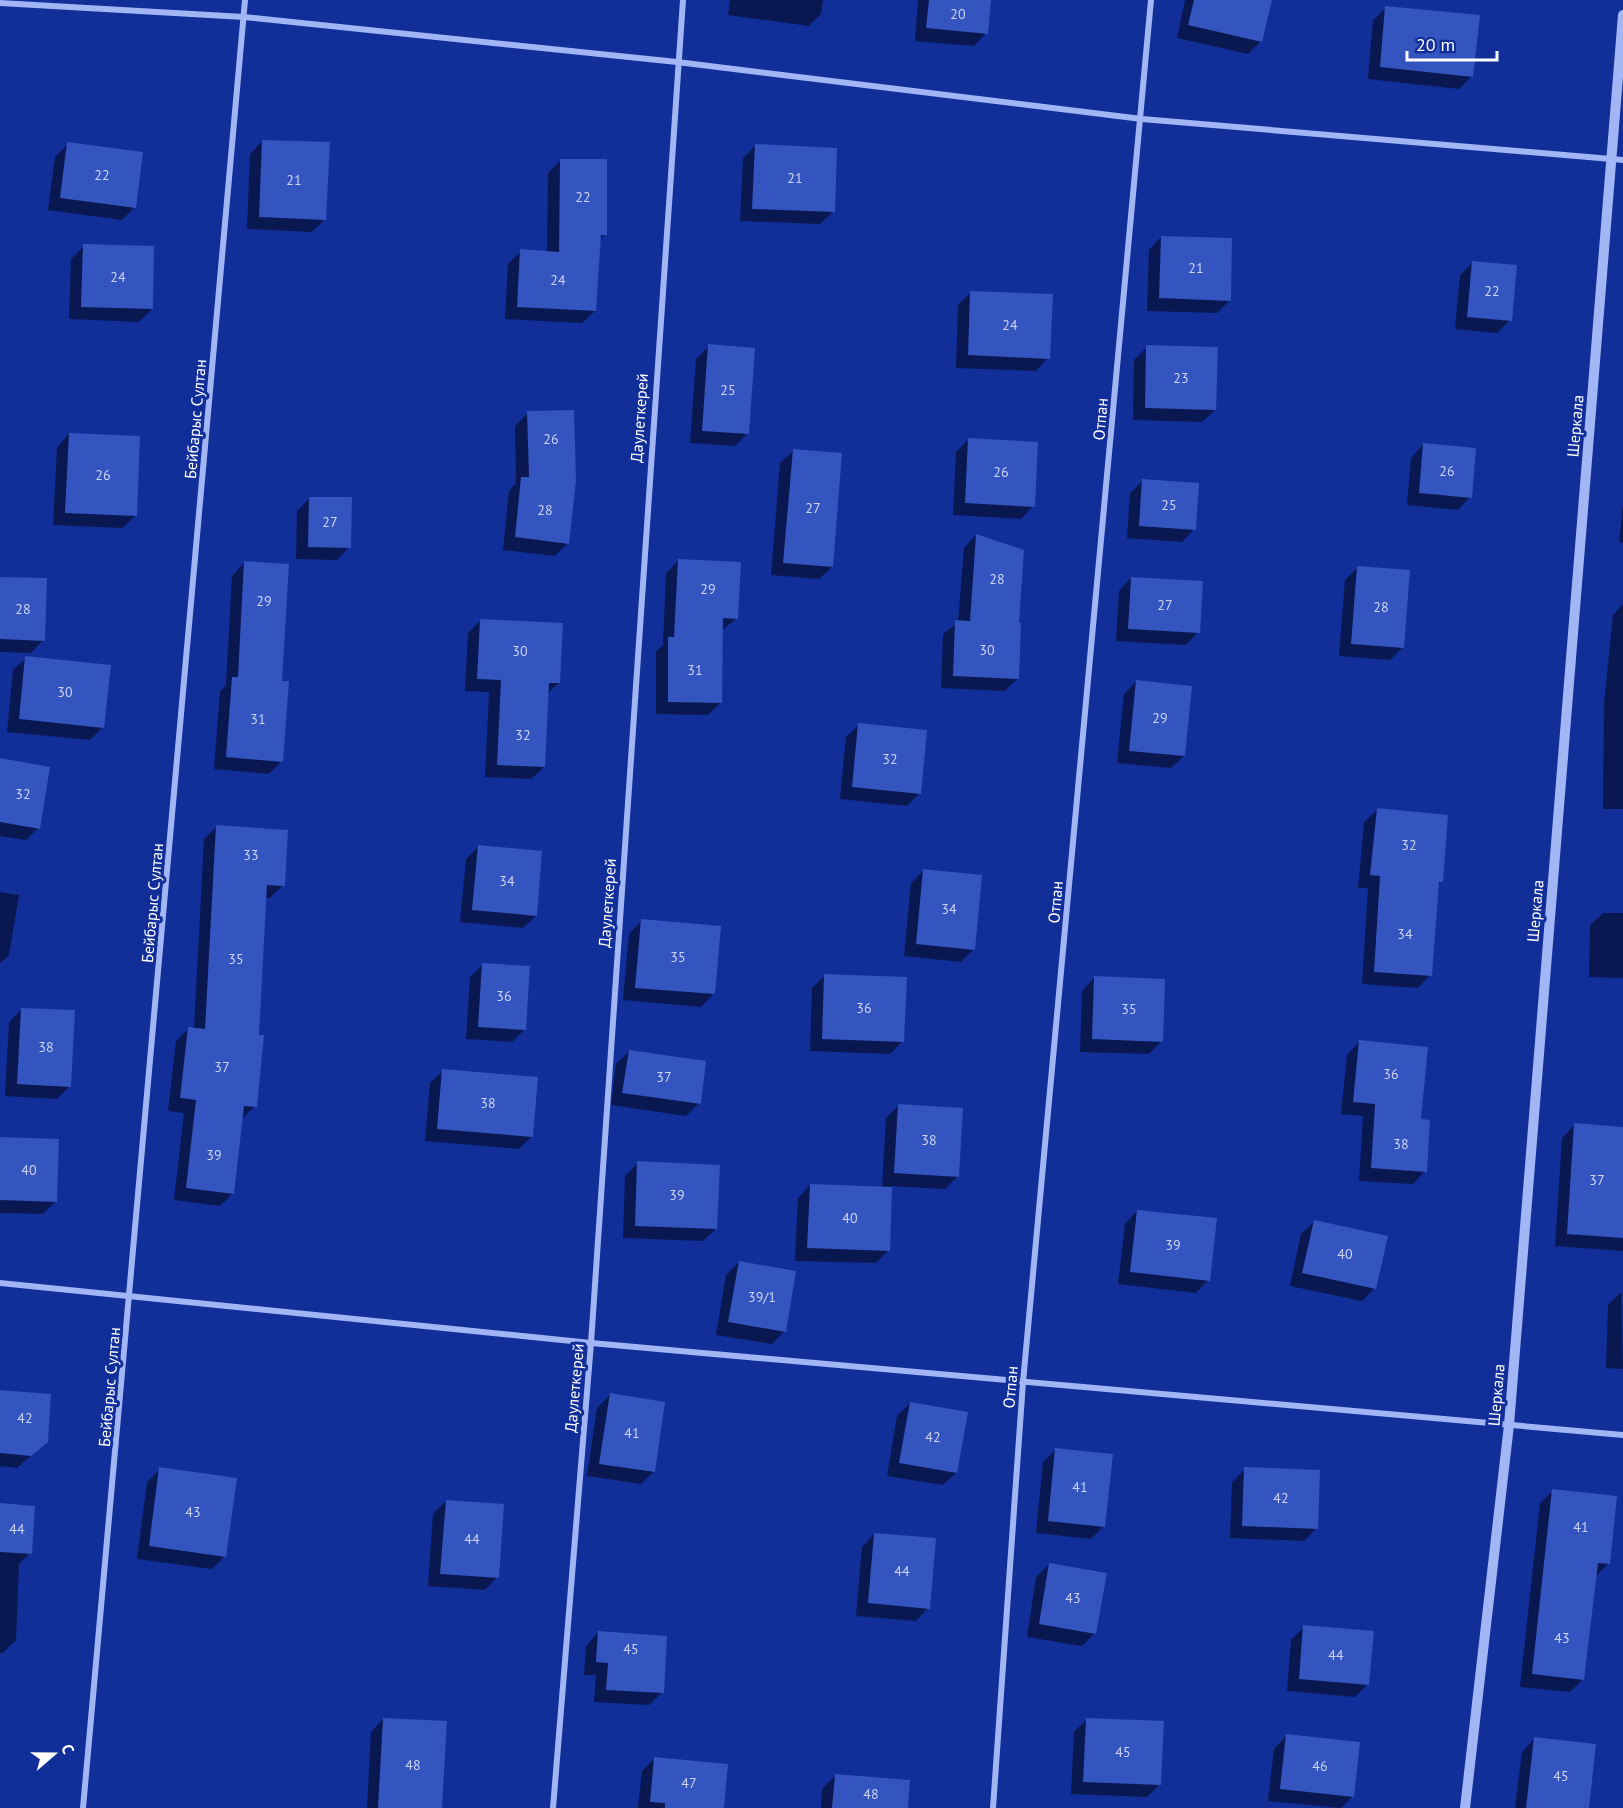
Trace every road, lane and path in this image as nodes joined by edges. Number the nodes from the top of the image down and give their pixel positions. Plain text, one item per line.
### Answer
1 (245, 0) edge
2 (683, 0) edge
3 (1151, 0) edge
4 (0, 3) edge
5 (1623, 15) edge
6 (244, 17) junction
7 (677, 62) junction
8 (1142, 119) junction
9 (1617, 160) edge
10 (0, 1283) edge
11 (131, 1297) junction
12 (591, 1343) junction
13 (1023, 1382) junction
14 (1509, 1425) junction
15 (1623, 1435) edge
16 (83, 1808) edge
17 (553, 1808) edge
18 (993, 1808) edge
19 (1465, 1808) edge

1 - 6 street, Бейбарыс Султан
2 - 7 street, Даулеткерей
3 - 8 street, Отпан
4 - 6 street
5 - 9 street, Шеркала
6 - 7 street
6 - 11 street, Бейбарыс Султан
7 - 8 street
7 - 12 street, Даулеткерей
8 - 9 street
8 - 13 street, Отпан
9 - 14 street, Шеркала
10 - 11 street
11 - 12 street
11 - 16 street, Бейбарыс Султан
12 - 13 street
12 - 17 street, Даулеткерей
13 - 14 street
13 - 18 street, Отпан
14 - 15 street
14 - 19 street, Шеркала

